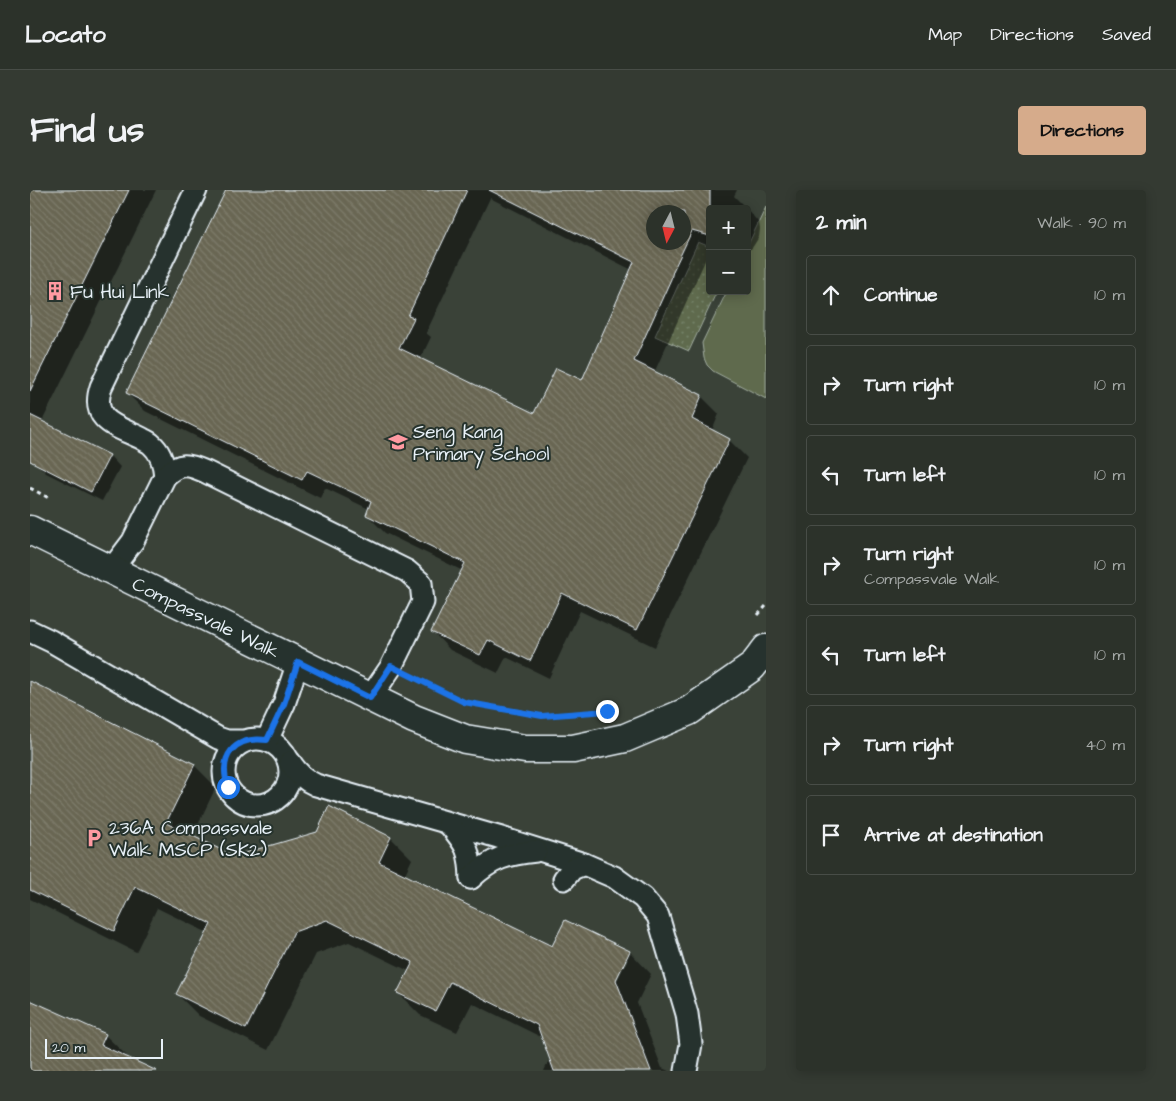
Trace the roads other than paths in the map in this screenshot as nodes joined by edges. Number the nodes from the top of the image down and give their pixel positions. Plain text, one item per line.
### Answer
1 (196, 190) edge
2 (165, 476) junction
3 (30, 530) edge
4 (111, 570) junction
5 (30, 632) edge
6 (766, 649) edge
7 (298, 662) junction
8 (370, 698) junction
9 (267, 740) junction
10 (245, 741) junction
11 (290, 762) junction
12 (449, 824) junction
13 (541, 850) junction
14 (584, 864) junction
15 (564, 879) dead end
16 (686, 1071) edge

1 - 2 lane
2 - 4 lane
2 - 8 lane
3 - 4 street, Compassvale Walk
4 - 7 street, Compassvale Walk
5 - 10 lane
6 - 8 street, Compassvale Walk
7 - 8 street, Compassvale Walk
7 - 9 lane
9 - 10 lane
9 - 11 lane
10 - 11 lane
11 - 12 lane
12 - 13 lane
12 - 13 lane
13 - 14 lane
14 - 15 lane
14 - 16 lane

